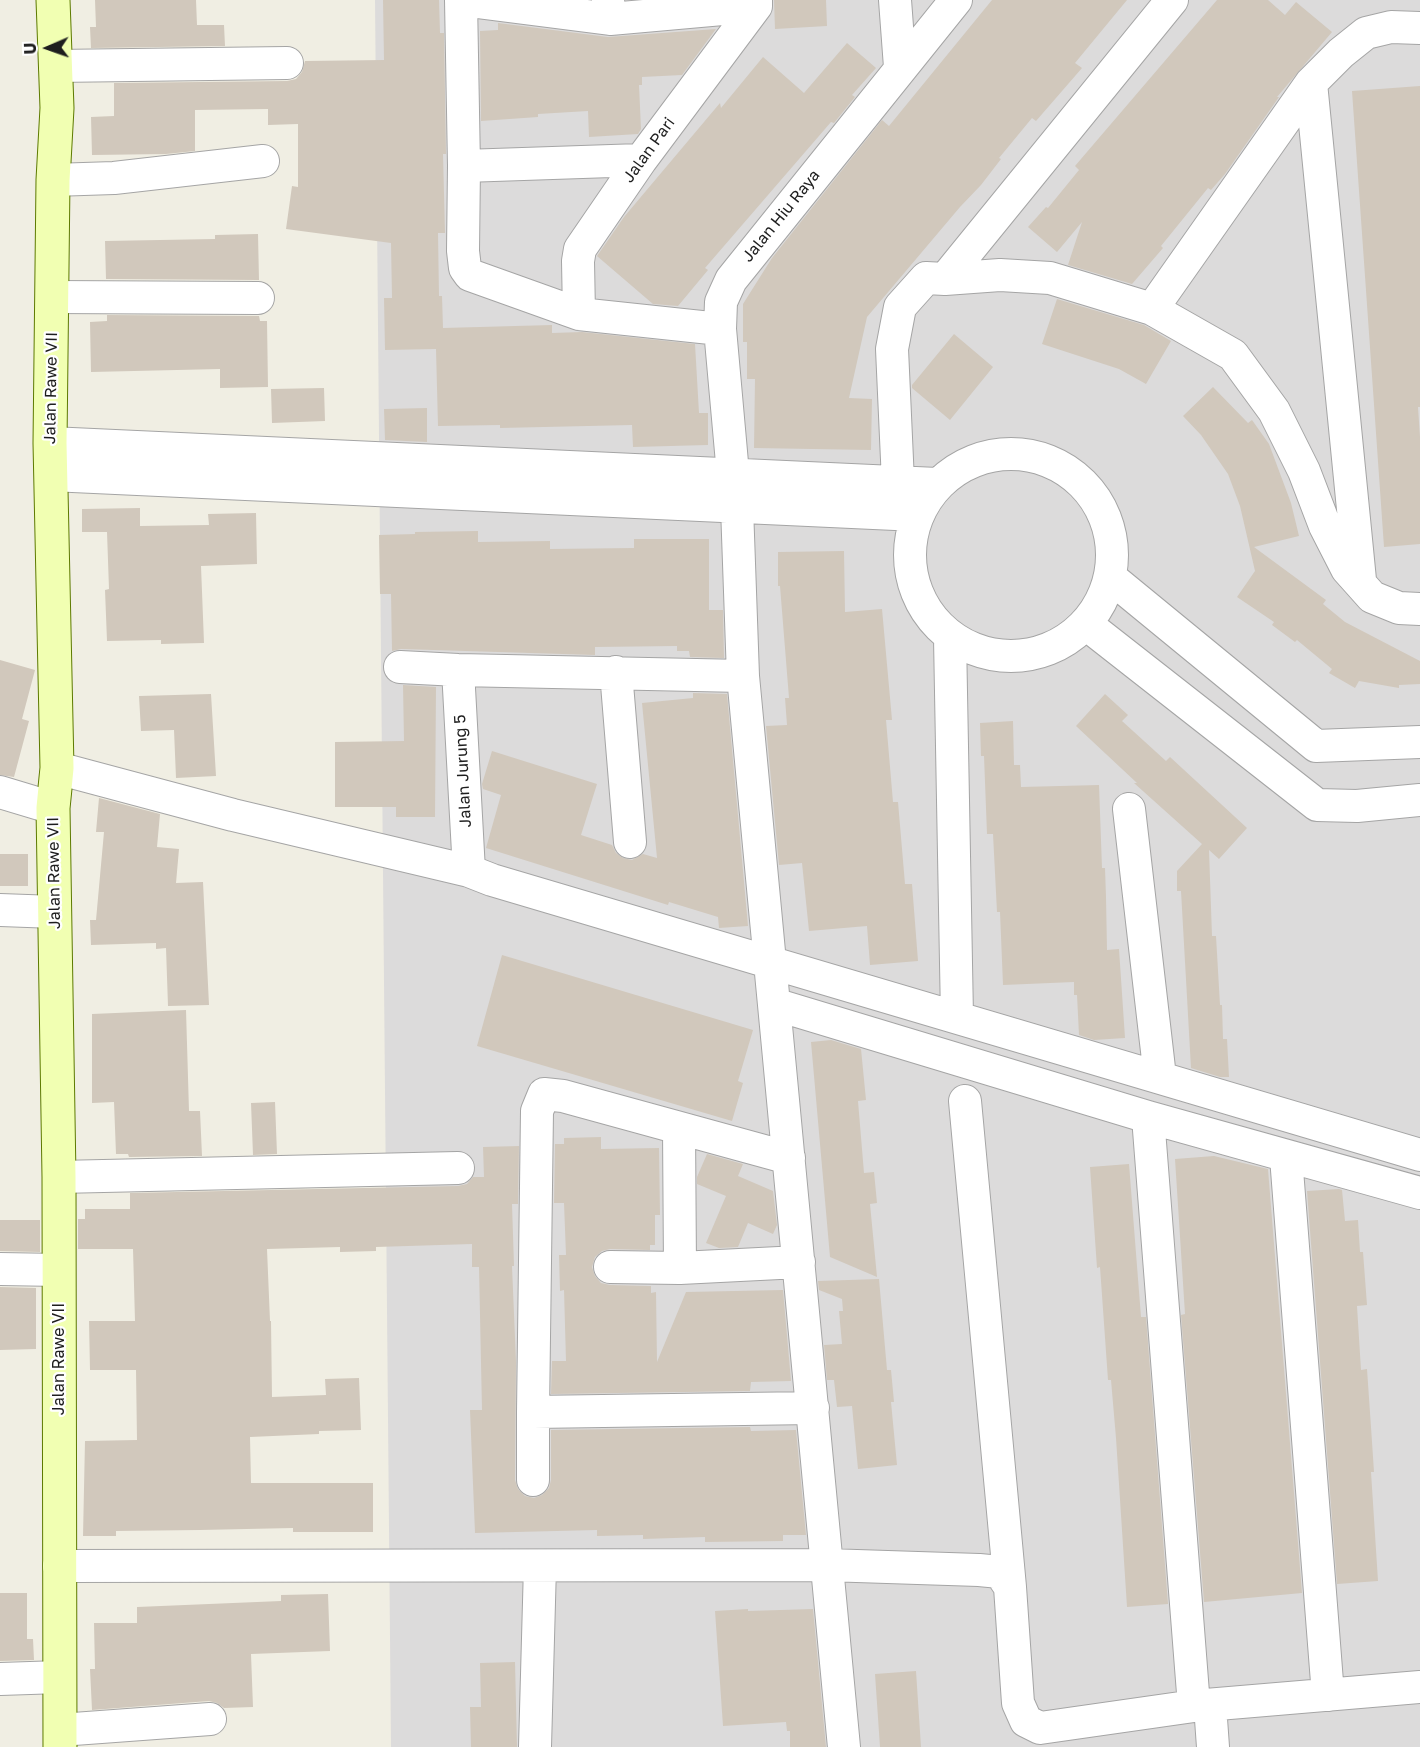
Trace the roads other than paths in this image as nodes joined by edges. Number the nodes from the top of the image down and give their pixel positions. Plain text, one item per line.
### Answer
1 (53, 0) edge
2 (460, 0) edge
3 (896, 0) edge
4 (956, 0) edge
5 (1172, 0) edge
6 (756, 3) edge
7 (609, 10) edge
8 (1420, 28) edge
9 (287, 63) dead end
10 (55, 66) junction
11 (900, 67) junction
12 (1311, 83) junction
13 (641, 160) junction
14 (263, 161) dead end
15 (464, 166) junction
16 (53, 180) junction
17 (945, 279) junction
18 (52, 297) junction
19 (258, 298) dead end
20 (1152, 309) junction
21 (579, 314) junction
22 (720, 329) junction
23 (50, 443) junction
24 (733, 474) junction
25 (51, 475) junction
26 (898, 482) junction
27 (937, 484) junction
28 (736, 507) junction
29 (917, 515) junction
30 (1110, 577) junction
31 (1360, 584) junction
32 (1420, 609) edge
33 (1086, 624) junction
34 (950, 638) junction
35 (400, 667) dead end
36 (458, 670) junction
37 (616, 672) junction
38 (743, 676) junction
39 (1420, 742) edge
40 (57, 768) junction
41 (0, 792) edge
42 (1420, 800) edge
43 (53, 808) junction
44 (1129, 809) dead end
45 (630, 842) dead end
46 (469, 871) junction
47 (0, 910) edge
48 (55, 912) junction
49 (770, 961) junction
50 (774, 1004) junction
51 (957, 1017) junction
52 (1160, 1077) junction
53 (965, 1101) dead end
54 (1148, 1117) junction
55 (679, 1129) junction
56 (1420, 1155) edge
57 (1286, 1157) junction
58 (789, 1158) junction
59 (458, 1167) dead end
60 (59, 1177) junction
61 (1420, 1193) edge
62 (799, 1262) junction
63 (610, 1268) dead end
64 (680, 1268) junction
65 (0, 1269) edge
66 (59, 1269) junction
67 (813, 1408) junction
68 (533, 1412) junction
69 (533, 1480) dead end
70 (826, 1565) junction
71 (59, 1566) junction
72 (540, 1566) junction
73 (1010, 1587) junction
74 (60, 1677) junction
75 (0, 1678) edge
76 (1420, 1687) edge
77 (1328, 1695) junction
78 (1202, 1706) junction
79 (210, 1719) dead end
80 (60, 1738) edge
81 (535, 1747) edge
82 (844, 1747) edge
83 (1213, 1747) edge

1 - 10 main road, Jalan Rawe VII
2 - 7 street
2 - 15 street
3 - 11 street
4 - 11 street, Jalan Hiu Raya
5 - 17 street
6 - 7 street
6 - 13 street, Jalan Pari
8 - 12 street
9 - 10 street
10 - 16 main road, Jalan Rawe VII
11 - 22 street, Jalan Hiu Raya
12 - 20 street
12 - 31 street
13 - 15 street
13 - 21 street, Jalan Pari
14 - 16 street
15 - 21 street
16 - 18 main road, Jalan Rawe VII
17 - 20 street
17 - 26 street
18 - 19 street
18 - 23 main road, Jalan Rawe VII
20 - 31 street
21 - 22 street
22 - 24 street, Jalan Hiu Raya
23 - 24 street
23 - 25 main road, Jalan Rawe VII
24 - 26 street
25 - 28 street
25 - 40 main road, Jalan Rawe VII
26 - 27 street
27 - 29 street
27 - 30 street
28 - 29 street
28 - 38 street
29 - 34 street
30 - 33 street
30 - 39 street
31 - 32 street
33 - 34 street
33 - 42 street
34 - 51 street
35 - 36 street
36 - 37 street
36 - 46 street, Jalan Jurung 5
37 - 38 street
37 - 45 street
38 - 49 street
40 - 43 main road, Jalan Rawe VII
40 - 46 street
41 - 43 street
43 - 48 main road, Jalan Rawe VII
44 - 52 street
46 - 49 street
47 - 48 street
48 - 60 main road, Jalan Rawe VII
49 - 50 street
49 - 51 street
50 - 54 street
50 - 58 street
51 - 52 street
52 - 56 street
53 - 73 street
54 - 57 street
54 - 78 street
55 - 58 street
55 - 64 street
55 - 68 street
57 - 61 street
57 - 77 street
58 - 62 street
59 - 60 street
60 - 66 main road, Jalan Rawe VII
62 - 64 street
62 - 67 street
63 - 64 street
65 - 66 street
66 - 71 main road, Jalan Rawe VII
67 - 68 street
67 - 70 street
68 - 69 street
70 - 72 street
70 - 73 street
70 - 82 street
71 - 72 street
71 - 74 main road, Jalan Rawe VII
72 - 81 street
73 - 78 street
74 - 75 street
74 - 80 main road, Jalan Rawe VII
76 - 77 street
77 - 78 street
78 - 83 street
79 - 80 street

